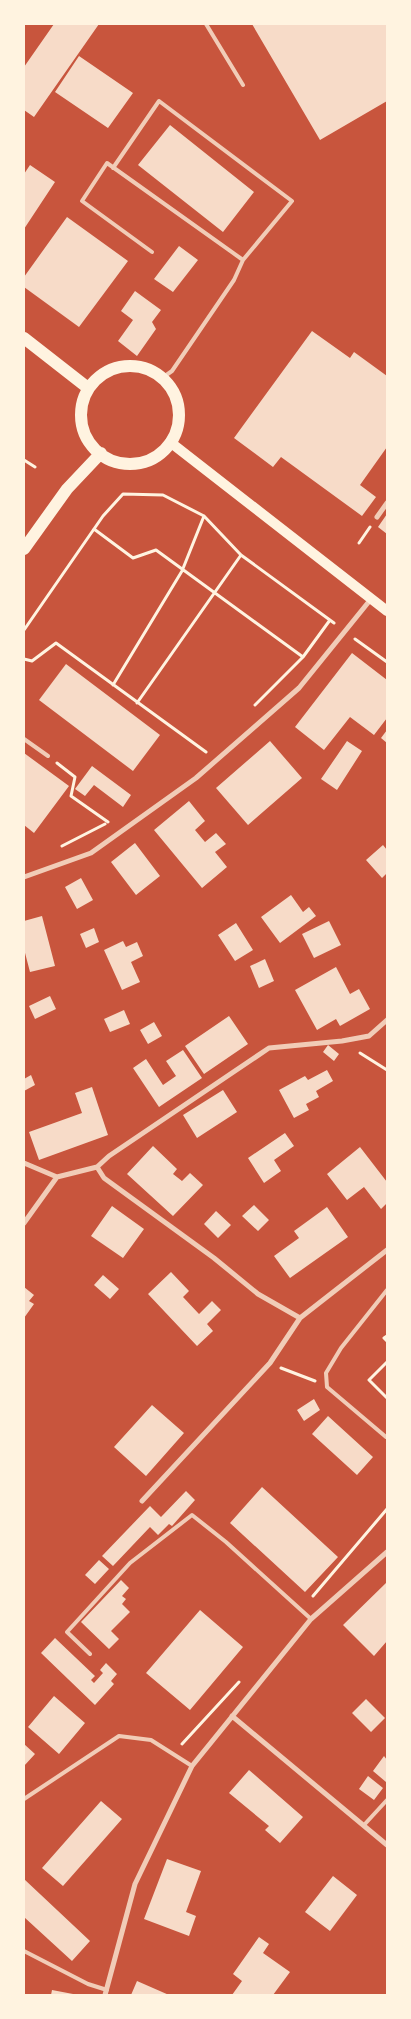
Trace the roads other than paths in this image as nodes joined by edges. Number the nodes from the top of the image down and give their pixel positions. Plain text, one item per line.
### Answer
1 (206, 24) edge
2 (243, 85) dead end
3 (113, 168) junction
4 (152, 252) dead end
5 (243, 260) junction
6 (24, 338) edge
7 (162, 378) junction
8 (88, 388) junction
9 (170, 442) junction
10 (101, 453) junction
11 (387, 503) edge
12 (377, 517) dead end
13 (24, 549) edge
14 (371, 599) junction
15 (387, 611) edge
16 (24, 739) edge
17 (48, 756) road end
18 (24, 877) edge
19 (387, 1020) edge
20 (24, 1163) edge
21 (97, 1167) junction
22 (57, 1178) junction
23 (24, 1223) edge
24 (387, 1250) edge
25 (387, 1290) edge
26 (300, 1318) junction
27 (386, 1437) dead end
28 (142, 1501) dead end
29 (387, 1552) edge
30 (311, 1618) junction
31 (90, 1654) dead end
32 (232, 1716) junction
33 (192, 1766) junction
34 (24, 1799) edge
35 (387, 1800) edge
36 (364, 1825) junction
37 (387, 1845) edge
38 (24, 1951) edge
39 (106, 1992) edge

1 - 2 lane
3 - 4 lane
3 - 5 lane
3 - 5 lane
5 - 7 lane
6 - 8 main road
7 - 8 main road
7 - 9 main road
8 - 10 main road
9 - 10 main road
9 - 14 main road
10 - 13 main road
11 - 12 street
14 - 15 main road
14 - 18 street
16 - 17 lane
19 - 21 street
20 - 22 street
21 - 22 street
21 - 26 street
22 - 23 street
24 - 26 street
25 - 27 lane
26 - 28 street
29 - 30 street
30 - 31 lane
30 - 32 street
32 - 33 street
32 - 36 street
33 - 34 lane
33 - 39 street
35 - 36 lane
36 - 37 street
38 - 39 lane

